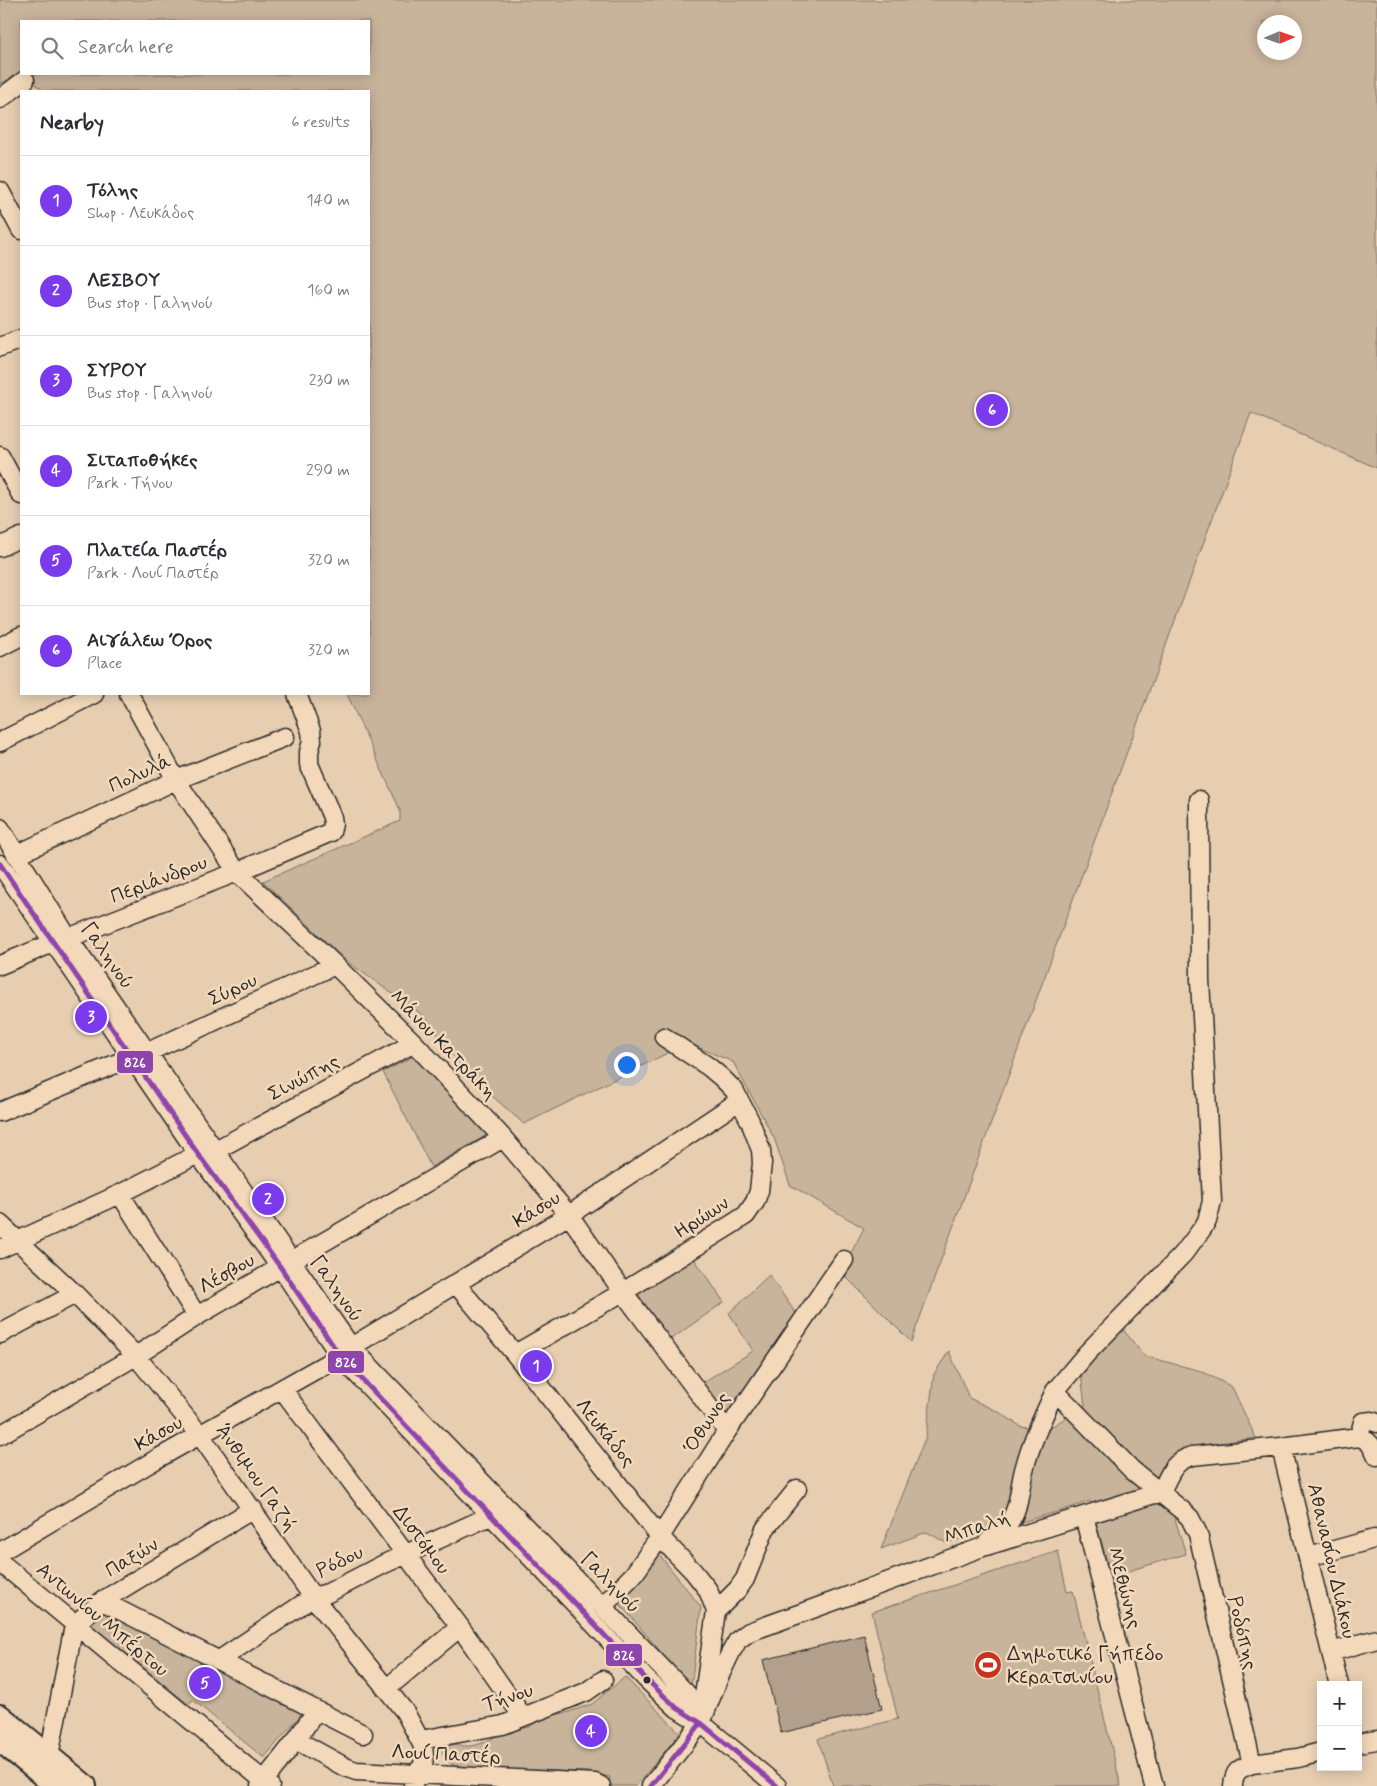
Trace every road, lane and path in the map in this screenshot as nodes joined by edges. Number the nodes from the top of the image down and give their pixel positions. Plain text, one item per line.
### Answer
1 (25, 80) dead end
2 (0, 99) edge
3 (0, 191) edge
4 (19, 219) edge
5 (20, 339) edge
6 (0, 347) edge
7 (0, 456) edge
8 (20, 493) edge
9 (20, 537) edge
10 (0, 547) edge
11 (20, 637) edge
12 (0, 647) edge
13 (92, 695) edge
14 (130, 695) edge
15 (297, 695) edge
16 (285, 737) dead end
17 (0, 742) edge
18 (176, 780) junction
19 (1199, 800) dead end
20 (0, 828) edge
21 (16, 855) junction
22 (0, 864) edge
23 (237, 872) junction
24 (60, 941) junction
25 (0, 965) edge
26 (335, 966) junction
27 (664, 1037) dead end
28 (414, 1043) junction
29 (140, 1055) junction
30 (739, 1101) junction
31 (0, 1112) edge
32 (503, 1138) junction
33 (206, 1152) junction
34 (120, 1194) junction
35 (569, 1216) junction
36 (0, 1224) edge
37 (18, 1241) junction
38 (0, 1249) edge
39 (844, 1260) dead end
40 (286, 1265) junction
41 (456, 1284) junction
42 (623, 1292) junction
43 (74, 1294) junction
44 (197, 1316) junction
45 (0, 1334) edge
46 (346, 1351) junction
47 (514, 1354) junction
48 (136, 1356) junction
49 (282, 1389) junction
50 (1055, 1391) junction
51 (1377, 1423) edge
52 (727, 1431) junction
53 (0, 1435) edge
54 (200, 1435) junction
55 (1359, 1437) junction
56 (1281, 1447) junction
57 (1377, 1456) edge
58 (797, 1489) dead end
59 (1161, 1492) junction
60 (253, 1509) junction
61 (490, 1516) junction
62 (1084, 1516) junction
63 (660, 1537) junction
64 (1374, 1539) dead end
65 (980, 1548) junction
66 (0, 1552) edge
67 (405, 1554) junction
68 (1309, 1557) junction
69 (0, 1562) edge
70 (313, 1597) junction
71 (102, 1601) junction
72 (603, 1606) junction
73 (716, 1611) junction
74 (74, 1625) junction
75 (460, 1627) junction
76 (1377, 1639) edge
77 (1331, 1652) junction
78 (218, 1661) junction
79 (603, 1680) dead end
80 (1338, 1681) edge
81 (386, 1688) junction
82 (316, 1711) junction
83 (0, 1716) edge
84 (522, 1717) junction
85 (700, 1723) junction
86 (363, 1734) dead end
87 (0, 1740) edge
88 (296, 1740) junction
89 (421, 1740) junction
90 (1377, 1740) edge
91 (1362, 1743) edge
92 (1317, 1753) edge
93 (49, 1756) junction
94 (1252, 1764) junction
95 (413, 1780) edge
96 (264, 1784) edge
97 (56, 1786) edge
98 (85, 1786) edge
99 (601, 1786) edge
100 (651, 1786) edge
101 (777, 1786) edge
102 (1154, 1786) edge
103 (1233, 1786) edge

1 - 2 street
3 - 4 street
5 - 6 street
7 - 8 street
9 - 10 street
11 - 12 street
13 - 17 street
14 - 18 street, Μάνου Κατράκη
15 - 23 street, Περιάνδρου
16 - 18 street, Πολυλά
18 - 21 street, Πολυλά
18 - 23 street, Μάνου Κατράκη
19 - 50 street
20 - 21 street, Γαληνού
21 - 24 street, Γαληνού
22 - 24 street, Γαληνού
23 - 24 street, Περιάνδρου
23 - 26 street, Μάνου Κατράκη
24 - 25 street, Περιάνδρου
24 - 29 street, Γαληνού
26 - 28 street, Μάνου Κατράκη
26 - 29 street, Σύρου
27 - 30 street, Ηρώων
28 - 32 street, Μάνου Κατράκη
28 - 33 street, Σινώπης
29 - 31 street, Σύρου
29 - 33 street, Γαληνού
30 - 35 street, Κάσου
30 - 42 street, Ηρώων
32 - 35 street, Μάνου Κατράκη
32 - 40 street, Λέσβου
33 - 34 street, Σινώπης
33 - 40 street, Γαληνού
34 - 37 street, Σινώπης
34 - 44 street
35 - 41 street, Κάσου
35 - 42 street, Μάνου Κατράκη
36 - 37 street, Άνθιμου Γαζή
37 - 38 street, Σινώπης
37 - 43 street, Άνθιμου Γαζή
39 - 52 street, Όθωνος
40 - 44 street, Λέσβου
40 - 46 street, Γαληνού
41 - 46 street, Κάσου
41 - 47 street, Λευκάδος
42 - 47 street, Ηρώων
42 - 52 street, Μάνου Κατράκη
43 - 45 street
43 - 48 street, Άνθιμου Γαζή
44 - 48 street, Λέσβου
46 - 49 street, Κάσου
46 - 61 street, Γαληνού
46 - 72 street, Γαληνού
47 - 63 street, Λευκάδος
48 - 53 street, Λέσβου
48 - 54 street, Άνθιμου Γαζή
49 - 54 street, Κάσου
49 - 67 street, Διστόμου
50 - 59 street, Ροδόπης
50 - 65 street
51 - 55 street
52 - 63 street, Όθωνος
54 - 60 street, Άνθιμου Γαζή
54 - 66 street, Κάσου
55 - 56 street
55 - 57 street
56 - 59 street
56 - 68 street, Αθανασίου Διάκου
58 - 73 street
59 - 62 street, Μπαλή
59 - 94 street, Ροδόπης
60 - 70 street, Άνθιμου Γαζή
60 - 71 street, Παξών
61 - 67 street, Ρόδου
61 - 85 street, Γαληνού
62 - 65 street, Μπαλή
62 - 102 street, Μεθώνης
63 - 72 street, Όθωνος
63 - 73 street, Λευκάδος
64 - 68 street
65 - 85 street, Μπαλή
67 - 70 street, Ρόδου
67 - 75 street, Διστόμου
68 - 77 street, Αθανασίου Διάκου
69 - 74 street, Αντωνίου Μπέρτου
70 - 78 street, Ρόδου
70 - 81 street, Άνθιμου Γαζή
71 - 74 street, Παξών
71 - 78 street, Λουί Παστέρ
72 - 85 street, Γαληνού
73 - 85 street
74 - 93 street
74 - 96 street, Αντωνίου Μπέρτου
75 - 81 street
75 - 84 street, Διστόμου
76 - 77 street
77 - 80 street, Αθανασίου Διάκου
78 - 82 street, Λουί Παστέρ
79 - 84 street, Τήνου
81 - 89 street, Άνθιμου Γαζή
82 - 86 street, Λουί Παστέρ
82 - 88 street
83 - 93 main road
84 - 89 street, Τήνου
85 - 100 street, Μπαλή
85 - 101 street, Γαληνού
87 - 97 main road
88 - 95 street, Λουί Παστέρ
88 - 96 street
89 - 95 street, Άνθιμου Γαζή
90 - 91 street
92 - 94 street
93 - 98 main road
94 - 103 street
95 - 99 street, Λουί Παστέρ

